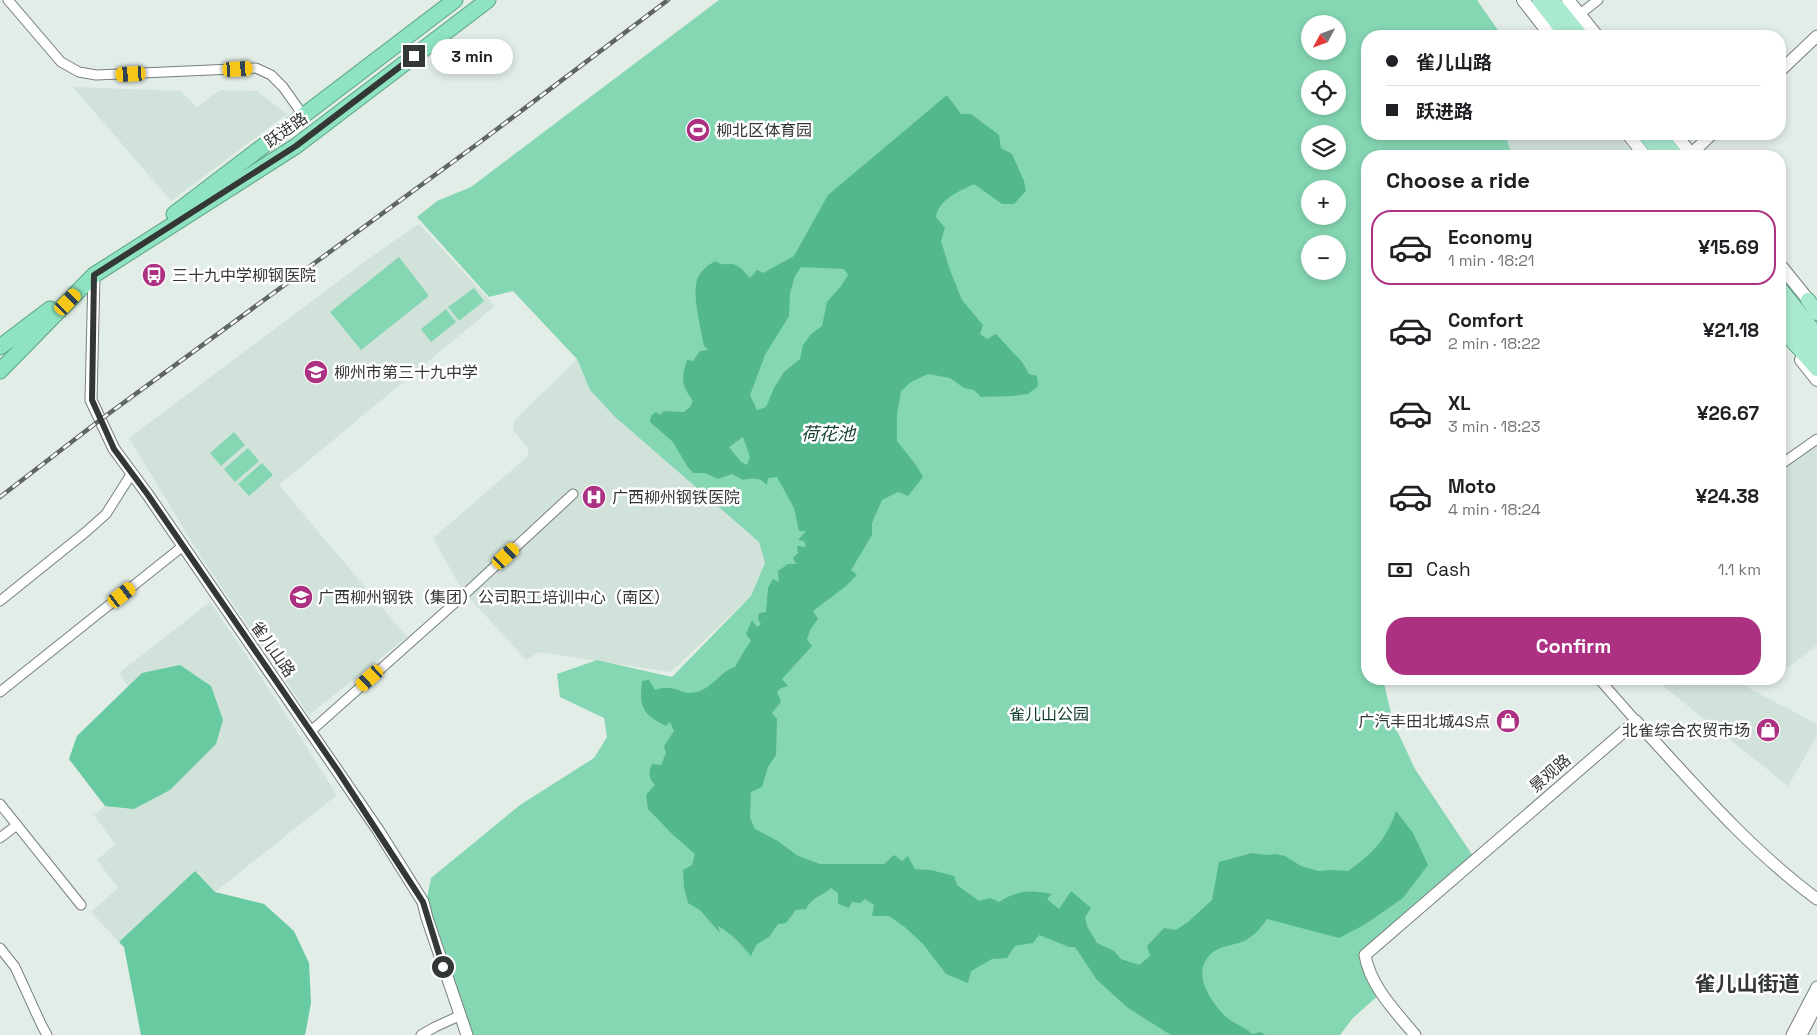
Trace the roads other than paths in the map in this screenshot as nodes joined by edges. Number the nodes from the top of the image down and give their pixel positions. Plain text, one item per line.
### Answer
1 (8, 0) edge
2 (455, 0) edge
3 (488, 0) edge
4 (1523, 0) edge
5 (1539, 0) edge
6 (1552, 0) edge
7 (1568, 0) edge
8 (1598, 0) edge
9 (1580, 14) junction
10 (1546, 30) edge
11 (1562, 30) edge
12 (1576, 30) edge
13 (1592, 30) edge
14 (1817, 36) edge
15 (1786, 64) edge
16 (303, 115) junction
17 (1633, 140) edge
18 (1650, 140) edge
19 (1663, 140) edge
20 (1680, 140) edge
21 (1706, 140) edge
22 (1640, 150) edge
23 (1657, 150) edge
24 (1671, 150) edge
25 (1688, 150) edge
26 (1697, 150) edge
27 (1786, 273) edge
28 (94, 275) junction
29 (1786, 296) edge
30 (1814, 308) edge
31 (1786, 315) edge
32 (1786, 333) edge
33 (1817, 335) edge
34 (1786, 336) edge
35 (0, 347) edge
36 (1813, 355) edge
37 (1, 368) edge
38 (1817, 369) edge
39 (1817, 380) edge
40 (1817, 439) edge
41 (1786, 461) edge
42 (132, 473) junction
43 (573, 494) dead end
44 (183, 546) junction
45 (0, 601) edge
46 (1604, 685) edge
47 (0, 692) edge
48 (1636, 721) junction
49 (311, 731) junction
50 (0, 804) edge
51 (18, 826) junction
52 (0, 838) edge
53 (1817, 899) edge
54 (82, 906) dead end
55 (0, 948) edge
56 (1817, 987) edge
57 (1817, 1004) edge
58 (459, 1016) junction
59 (47, 1035) edge
60 (421, 1035) edge
61 (467, 1035) edge
62 (1415, 1035) edge
63 (1792, 1035) edge
64 (1802, 1035) edge

1 - 16 street
2 - 16 highway, 跃进路
3 - 28 highway, 跃进路
4 - 10 main road
5 - 11 main road
6 - 12 main road
7 - 9 main road
8 - 9 street
9 - 13 main road
14 - 15 street
16 - 28 highway, 跃进路
17 - 22 main road
18 - 23 main road
19 - 24 main road
20 - 25 main road
21 - 26 street
27 - 30 main road
28 - 35 highway, 跃进路
28 - 37 highway, 跃进路
28 - 42 street, 雀儿山路
29 - 33 main road
31 - 36 main road
32 - 36 main road
34 - 39 main road
36 - 38 main road
40 - 41 street
42 - 44 street, 雀儿山路
42 - 45 street
43 - 49 street
44 - 47 street
44 - 49 street, 雀儿山路
46 - 48 street
48 - 53 street
48 - 62 street, 景观路
49 - 58 street, 雀儿山路
50 - 51 street
51 - 52 street
51 - 54 street
55 - 59 street
56 - 63 street
57 - 64 street
58 - 60 street
58 - 61 street, 雀儿山路

